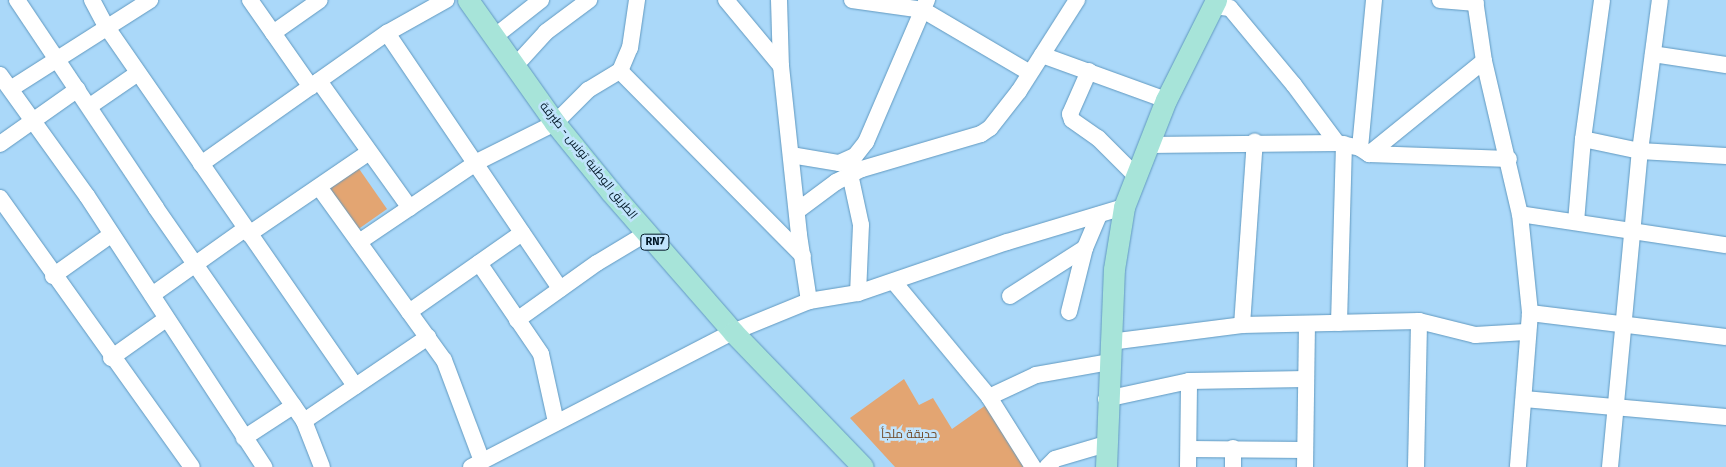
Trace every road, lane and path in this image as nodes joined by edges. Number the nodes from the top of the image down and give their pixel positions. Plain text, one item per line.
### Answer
1 (17, 0) edge
2 (92, 0) edge
3 (150, 0) edge
4 (250, 0) edge
5 (320, 0) edge
6 (446, 0) edge
7 (468, 0) edge
8 (541, 0) edge
9 (589, 0) edge
10 (637, 0) edge
11 (726, 0) edge
12 (779, 0) edge
13 (852, 0) edge
14 (1077, 0) edge
15 (1374, 0) edge
16 (1440, 0) edge
17 (1602, 0) edge
18 (1660, 0) edge
19 (1475, 2) edge
20 (1215, 3) edge
21 (570, 5) edge
22 (925, 5) edge
23 (106, 26) junction
24 (273, 33) junction
25 (387, 33) junction
26 (494, 37) junction
27 (1653, 54) junction
28 (1042, 55) junction
29 (57, 58) junction
30 (1484, 61) junction
31 (1726, 65) edge
32 (515, 66) junction
33 (781, 66) junction
34 (620, 71) junction
35 (1088, 71) junction
36 (138, 73) junction
37 (1030, 73) junction
38 (0, 75) edge
39 (315, 84) junction
40 (12, 88) junction
41 (78, 89) junction
42 (1166, 100) junction
43 (90, 106) junction
44 (34, 120) junction
45 (555, 123) junction
46 (1582, 139) junction
47 (1256, 141) junction
48 (1340, 143) junction
49 (0, 144) edge
50 (1148, 145) junction
51 (1365, 151) junction
52 (1640, 151) junction
53 (369, 152) junction
54 (792, 155) junction
55 (1726, 156) edge
56 (1509, 160) junction
57 (477, 162) junction
58 (201, 164) junction
59 (856, 166) junction
60 (1135, 175) junction
61 (319, 187) junction
62 (0, 198) edge
63 (1124, 207) junction
64 (410, 208) junction
65 (796, 211) junction
66 (1520, 214) junction
67 (1099, 215) junction
68 (1576, 222) junction
69 (247, 231) junction
70 (647, 232) junction
71 (522, 233) junction
72 (1634, 233) junction
73 (112, 234) junction
74 (359, 242) junction
75 (1726, 245) edge
76 (1085, 248) junction
77 (803, 256) junction
78 (196, 264) junction
79 (480, 264) junction
80 (53, 276) junction
81 (894, 282) junction
82 (560, 289) junction
83 (858, 293) junction
84 (152, 295) junction
85 (1010, 296) dead end
86 (810, 302) junction
87 (409, 312) junction
88 (1069, 312) dead end
89 (1530, 313) junction
90 (166, 319) junction
91 (517, 320) junction
92 (1419, 321) junction
93 (1339, 323) junction
94 (1307, 324) junction
95 (1242, 325) junction
96 (1623, 325) junction
97 (733, 332) junction
98 (1526, 332) junction
99 (428, 337) junction
100 (1726, 337) edge
101 (1109, 352) junction
102 (111, 358) junction
103 (1306, 379) junction
104 (1189, 381) junction
105 (355, 386) junction
106 (989, 397) junction
107 (1106, 399) junction
108 (1524, 399) junction
109 (293, 406) junction
110 (1617, 408) junction
111 (1726, 417) edge
112 (304, 422) junction
113 (556, 422) junction
114 (244, 438) junction
115 (1106, 444) junction
116 (1189, 448) junction
117 (1233, 448) junction
118 (1305, 450) junction
119 (476, 464) edge
120 (1521, 466) edge
121 (192, 467) edge
122 (264, 467) edge
123 (322, 467) edge
124 (863, 467) edge
125 (1033, 467) edge
126 (1048, 467) edge
127 (1106, 467) edge
128 (1188, 467) edge
129 (1233, 467) edge
130 (1305, 467) edge
131 (1416, 467) edge
132 (1610, 467) edge

1 - 29 street
2 - 23 street
3 - 23 street
4 - 24 street
5 - 24 street
6 - 25 street
7 - 26 main road, الطريق الوطنية تونس - طبرقة / RN7
8 - 26 street
9 - 21 street
10 - 34 street
11 - 33 street
12 - 33 street
13 - 22 street
14 - 28 street
15 - 51 street
16 - 19 street
17 - 46 street
18 - 27 street
19 - 30 street
20 - 42 main road
20 - 48 street
21 - 32 street
22 - 37 street
22 - 59 street
23 - 29 street
23 - 36 street
24 - 39 street
25 - 39 street
25 - 57 street
26 - 32 main road, الطريق الوطنية تونس - طبرقة / RN7
27 - 31 street
27 - 52 street
28 - 35 street
28 - 37 street
29 - 40 street
29 - 41 street
30 - 51 street
30 - 56 street
32 - 45 main road, الطريق الوطنية تونس - طبرقة / RN7
33 - 54 street
34 - 45 street
34 - 77 street
35 - 42 street
35 - 60 street
36 - 43 street
36 - 58 street
37 - 59 street
38 - 40 street
39 - 53 street
39 - 58 street
40 - 44 street
41 - 43 street
41 - 44 street
42 - 50 main road
43 - 78 street
44 - 49 street
44 - 73 street
45 - 57 street
45 - 70 main road, الطريق الوطنية تونس - طبرقة / RN7
46 - 52 street
46 - 68 street
47 - 48 street
47 - 50 street
47 - 95 street
48 - 51 street
48 - 93 street
50 - 60 main road
51 - 56 street
52 - 55 street
52 - 72 street
53 - 61 street
53 - 64 street
54 - 59 street
54 - 65 street
56 - 66 street
57 - 64 street
57 - 71 street
58 - 69 street
59 - 65 street
59 - 83 street
60 - 63 main road
61 - 69 street
61 - 74 street
62 - 80 street
63 - 67 street
63 - 101 main road
64 - 74 street
65 - 77 street
66 - 68 street
66 - 89 street
67 - 76 street
67 - 81 street
68 - 72 street
69 - 78 street
69 - 105 street
70 - 82 street
70 - 97 main road, الطريق الوطنية تونس - طبرقة / RN7
71 - 79 street
71 - 82 street
72 - 75 street
72 - 96 street
73 - 80 street
73 - 84 street
74 - 87 street
76 - 85 street
76 - 88 street
77 - 86 street
78 - 84 street
78 - 109 street
79 - 87 street
79 - 91 street
80 - 102 street
81 - 83 street
81 - 106 street
82 - 91 street
83 - 86 street
84 - 90 street
86 - 97 street
87 - 99 street
89 - 96 street
89 - 98 street
90 - 102 street
90 - 114 street
91 - 113 street
92 - 93 street
92 - 98 street
92 - 131 street
93 - 94 street
94 - 95 street
94 - 103 street
95 - 101 street
96 - 100 street
96 - 110 street
97 - 113 street
97 - 124 main road, الطريق الوطنية تونس - طبرقة / RN7
98 - 108 street
99 - 105 street
99 - 119 street
101 - 106 street
101 - 107 main road
102 - 121 street
103 - 104 street
103 - 118 street
104 - 107 street
104 - 116 street
105 - 112 street
106 - 125 street
107 - 115 main road
108 - 110 street
108 - 120 street
109 - 112 street
109 - 114 street
110 - 111 street
110 - 132 street
112 - 123 street
113 - 119 street
114 - 122 street
115 - 126 street
115 - 127 main road
116 - 117 street
116 - 128 street
117 - 118 street
117 - 129 street
118 - 130 street

